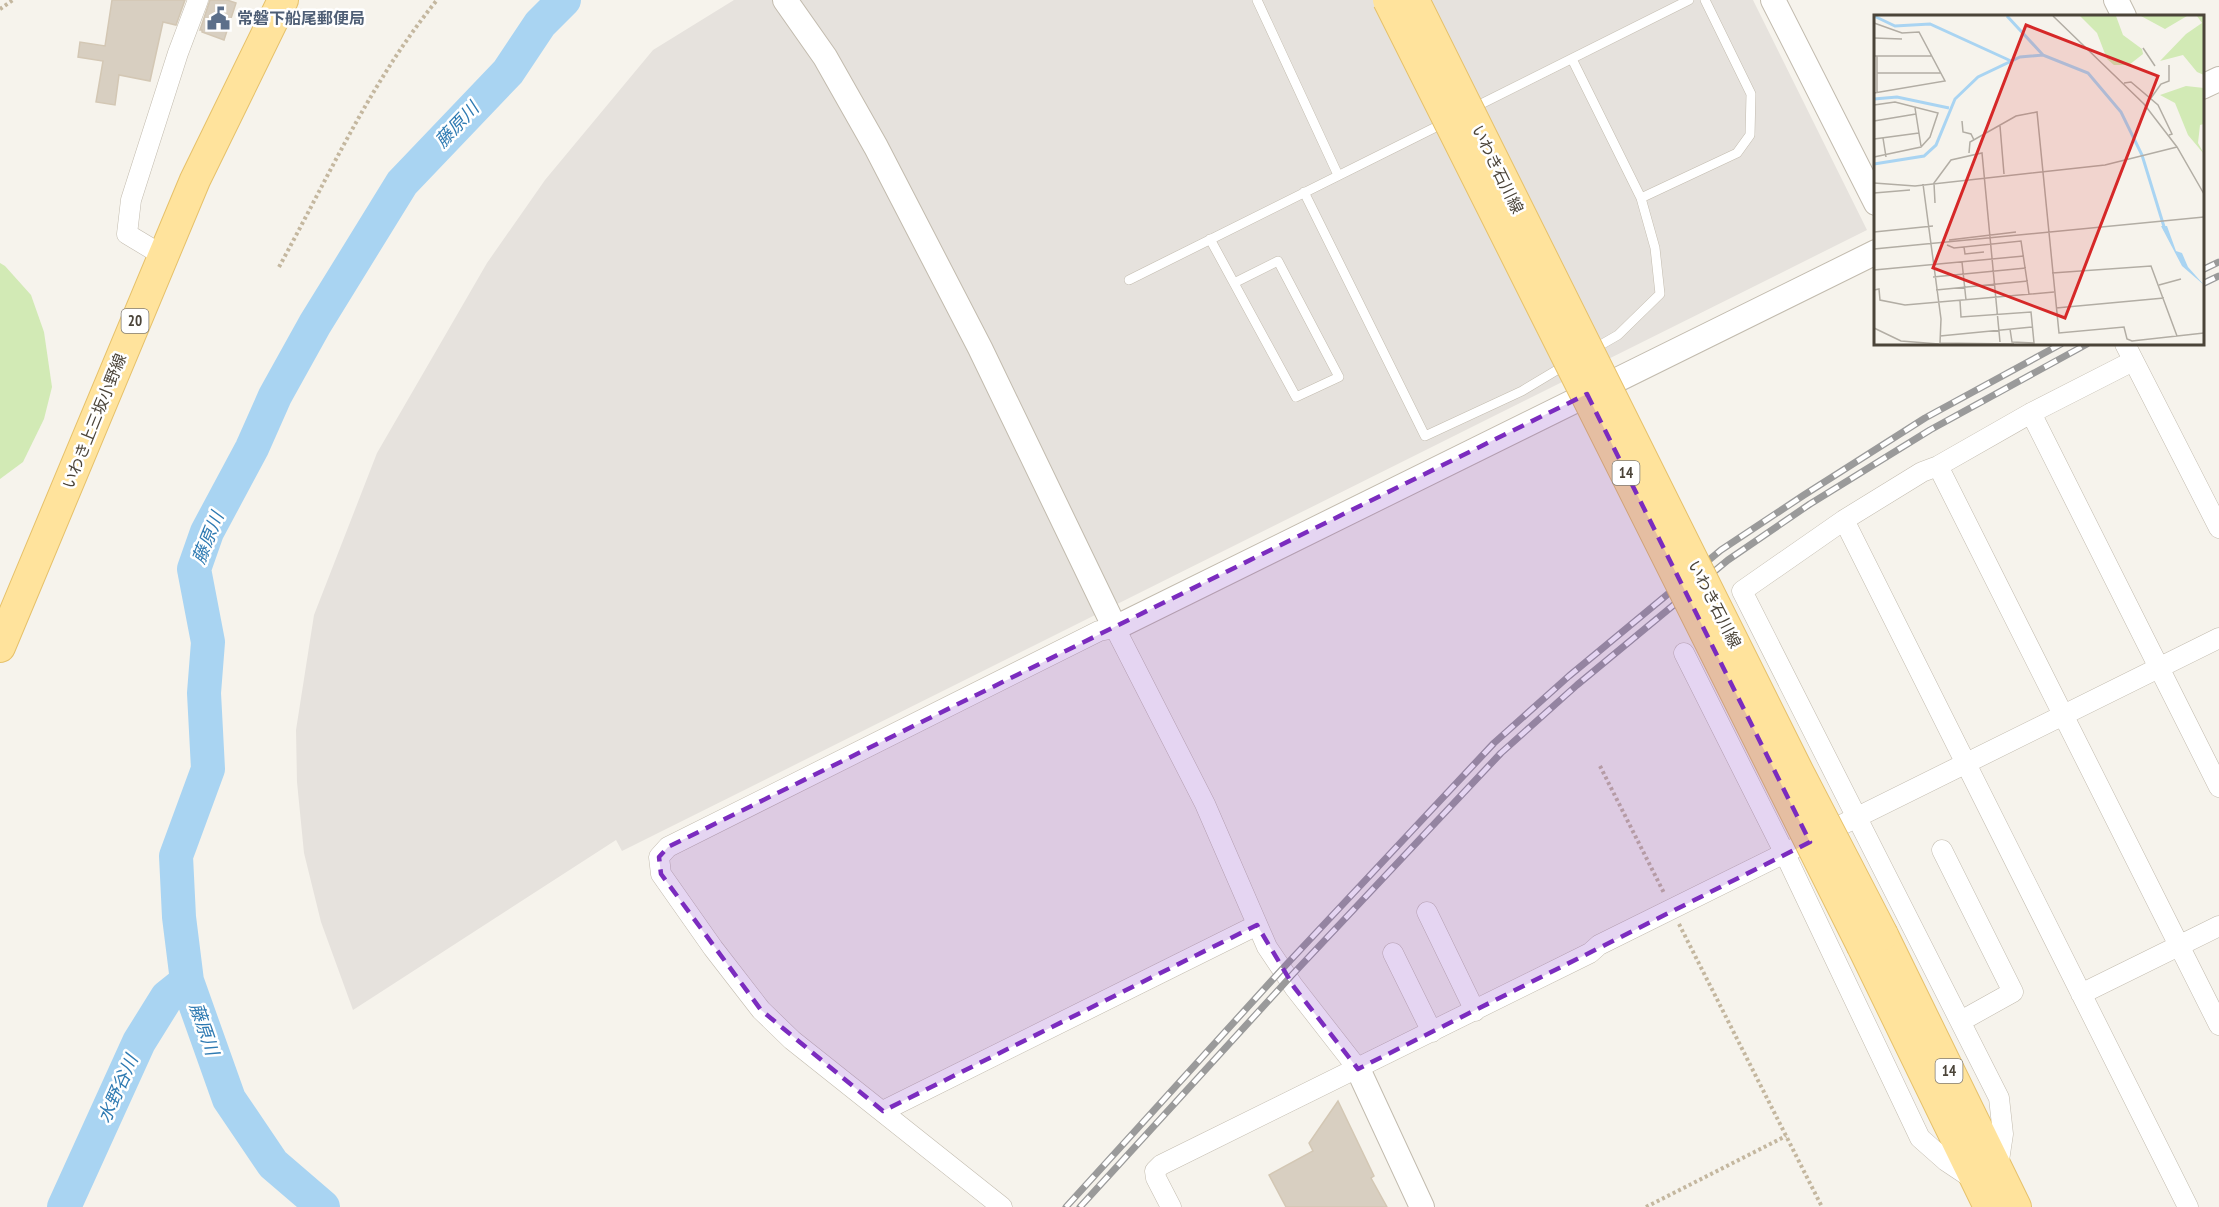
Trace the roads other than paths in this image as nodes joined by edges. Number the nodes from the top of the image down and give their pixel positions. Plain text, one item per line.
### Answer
1 (198, 0) edge
2 (283, 0) edge
3 (785, 0) edge
4 (1257, 0) edge
5 (1388, 0) edge
6 (1414, 0) edge
7 (1689, 0) edge
8 (1705, 0) edge
9 (1773, 0) edge
10 (2116, 0) edge
11 (2124, 15) edge
12 (1572, 59) junction
13 (2219, 79) edge
14 (2204, 86) edge
15 (1338, 175) junction
16 (1304, 192) junction
17 (1641, 198) junction
18 (1874, 202) edge
19 (1210, 239) junction
20 (1874, 252) edge
21 (162, 255) junction
22 (1129, 280) dead end
23 (1234, 283) junction
24 (2129, 352) edge
25 (2031, 413) junction
26 (1938, 466) junction
27 (1844, 520) junction
28 (2219, 528) edge
29 (1115, 628) junction
30 (2219, 638) edge
31 (0, 647) edge
32 (1684, 653) dead end
33 (2159, 668) junction
34 (2063, 715) junction
35 (1966, 764) junction
36 (2219, 787) edge
37 (1857, 819) junction
38 (1942, 850) dead end
39 (1785, 854) junction
40 (1427, 912) dead end
41 (1257, 925) junction
42 (2219, 926) edge
43 (1872, 941) junction
44 (2179, 946) junction
45 (1393, 953) dead end
46 (2081, 994) junction
47 (1475, 1011) junction
48 (1960, 1021) junction
49 (2219, 1025) edge
50 (1432, 1032) junction
51 (1358, 1070) junction
52 (883, 1110) junction
53 (1988, 1186) edge
54 (1002, 1207) edge
55 (1171, 1207) edge
56 (1422, 1207) edge
57 (2016, 1207) edge
58 (2188, 1207) edge

1 - 21 street
2 - 21 main road, いわき上三坂小野線 / 20
3 - 29 street
4 - 15 lane
5 - 43 main road, いわき石川線 / 14, bridge
6 - 43 main road, いわき石川線 / 14, bridge
7 - 12 lane
8 - 17 lane
9 - 18 street
10 - 11 street
12 - 15 lane
12 - 17 lane
13 - 14 street
15 - 16 lane
16 - 17 lane
16 - 19 lane
19 - 22 lane
19 - 23 lane
20 - 29 street
21 - 31 main road, いわき上三坂小野線 / 20
23 - 23 lane
24 - 25 street
24 - 28 street
25 - 26 street
25 - 33 street
26 - 27 street
26 - 34 street
27 - 35 street
27 - 37 street
29 - 41 street
29 - 52 street
30 - 33 street
32 - 39 street
33 - 34 street
33 - 36 street
34 - 35 street
34 - 44 street
35 - 37 street
35 - 46 street
37 - 39 street
37 - 48 street
38 - 48 street
39 - 47 street
39 - 53 street
40 - 47 street
41 - 51 street
41 - 52 street
42 - 44 street
43 - 53 main road, いわき石川線 / 14
44 - 46 street
44 - 49 street
45 - 50 street
46 - 58 street
47 - 50 street
48 - 53 street
50 - 51 street
51 - 55 street
51 - 56 street
52 - 54 street
53 - 57 main road, いわき石川線 / 14

